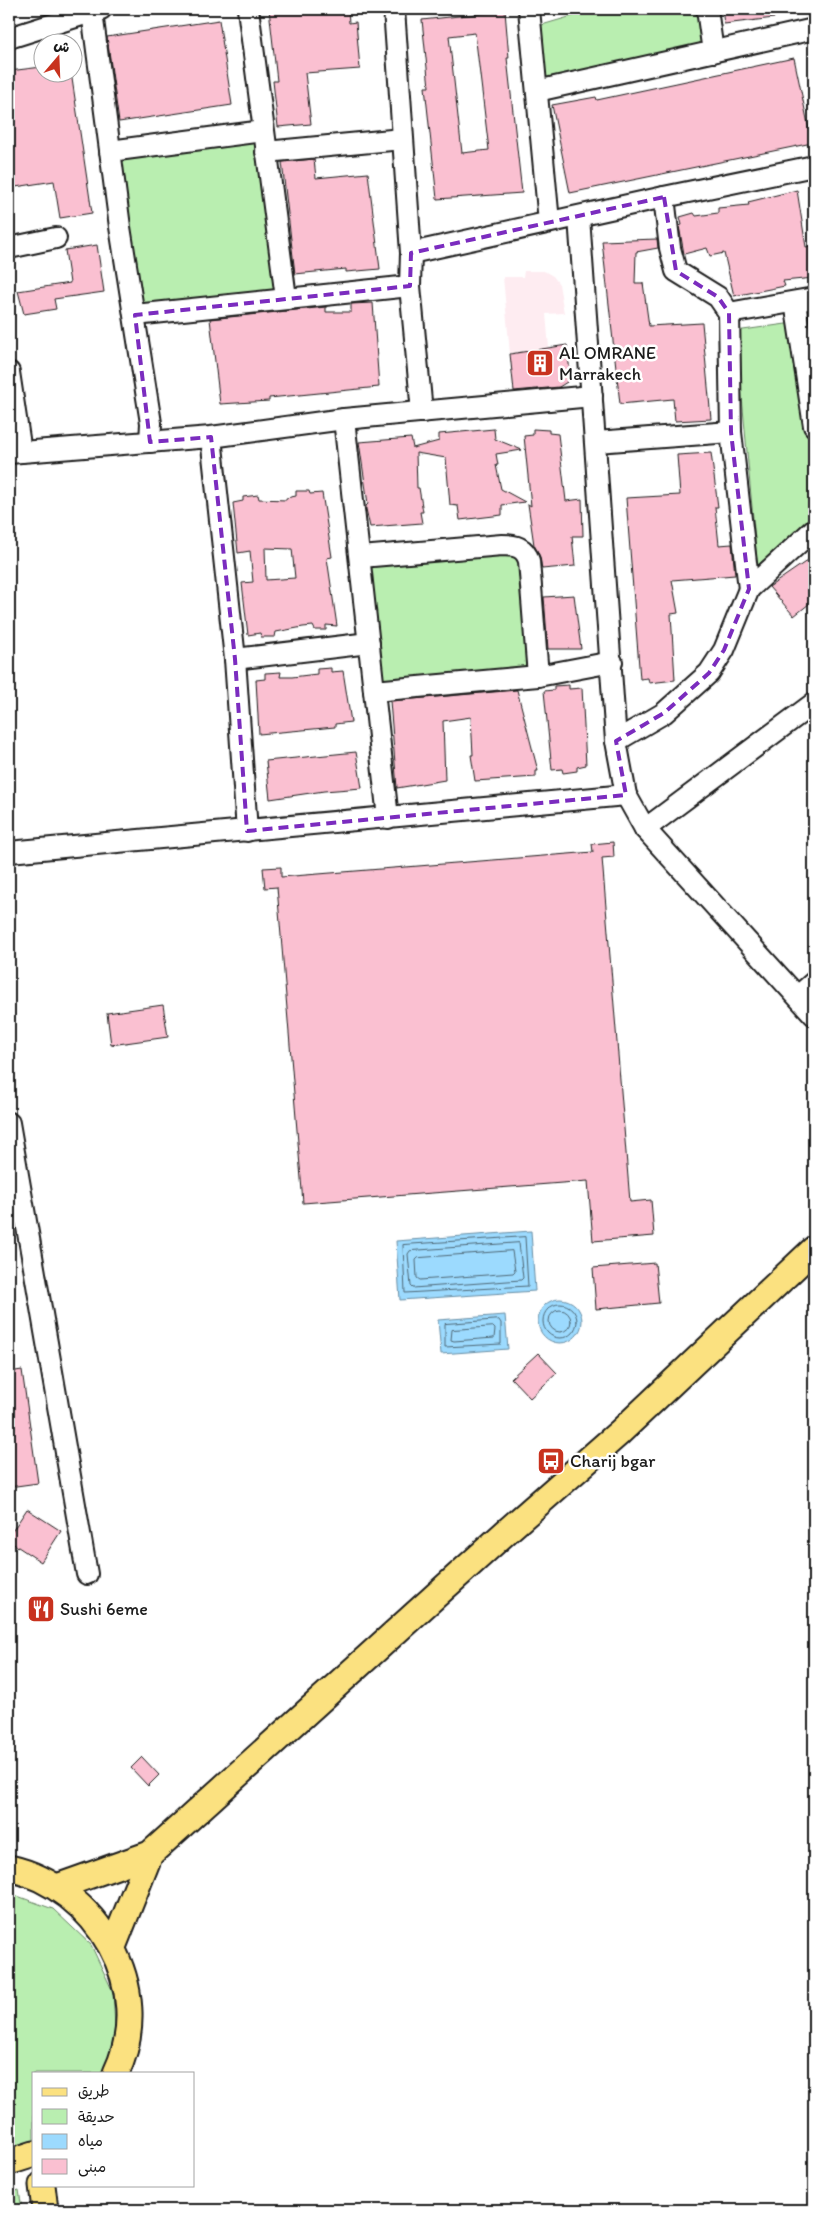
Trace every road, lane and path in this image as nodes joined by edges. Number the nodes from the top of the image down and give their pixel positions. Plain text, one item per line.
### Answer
1 (248, 9) edge
2 (394, 9) edge
3 (707, 9) edge
4 (97, 10) edge
5 (534, 10) edge
6 (814, 29) edge
7 (9, 38) edge
8 (713, 52) junction
9 (537, 91) junction
10 (263, 131) junction
11 (402, 139) junction
12 (110, 151) junction
13 (266, 152) junction
14 (814, 166) edge
15 (664, 197) junction
16 (579, 217) junction
17 (549, 222) junction
18 (56, 238) dead end
19 (9, 248) edge
20 (411, 253) junction
21 (410, 286) junction
22 (286, 298) junction
23 (805, 300) edge
24 (729, 313) junction
25 (135, 315) junction
26 (9, 372) edge
27 (592, 396) junction
28 (422, 412) junction
29 (344, 419) junction
30 (814, 426) edge
31 (731, 432) junction
32 (211, 437) junction
33 (150, 442) junction
34 (596, 442) junction
35 (15, 453) edge
36 (814, 530) edge
37 (361, 557) junction
38 (749, 589) junction
39 (369, 643) junction
40 (235, 660) junction
41 (612, 662) junction
42 (538, 676) junction
43 (374, 691) junction
44 (814, 703) edge
45 (616, 742) junction
46 (626, 795) junction
47 (388, 818) junction
48 (644, 829) junction
49 (247, 831) junction
50 (9, 852) edge
51 (814, 982) edge
52 (798, 996) junction
53 (814, 1014) edge
54 (9, 1123) edge
55 (814, 1249) edge
56 (87, 1574) dead end
57 (150, 1854) junction
58 (9, 1868) edge
59 (58, 1887) junction
60 (112, 1947) junction
61 (116, 2072) edge
62 (32, 2155) edge
63 (9, 2162) edge
64 (42, 2186) edge
65 (45, 2210) edge

1 - 10 street
2 - 11 street
3 - 8 street
4 - 7 street
4 - 12 street
5 - 9 street
6 - 8 street
8 - 9 street
9 - 17 street
10 - 12 street
10 - 13 street
11 - 13 street
11 - 20 street
12 - 25 street
13 - 22 street
14 - 15 street
15 - 16 street
15 - 24 street
16 - 17 street
16 - 27 street
17 - 20 street
18 - 19 street
20 - 21 street
21 - 22 street
21 - 28 street
22 - 25 street
23 - 24 street
23 - 30 street
24 - 31 street
25 - 33 street
26 - 35 street
27 - 28 street
27 - 34 street
28 - 29 street
29 - 32 street
29 - 37 street
31 - 34 street
31 - 38 street
32 - 33 street
32 - 40 street
33 - 35 street
34 - 41 street
36 - 38 street
37 - 39 street
37 - 42 street
38 - 45 street
39 - 40 street
39 - 43 street
40 - 49 street
41 - 42 street
41 - 45 street
42 - 43 street
43 - 47 street
44 - 48 street
45 - 46 street
46 - 47 street
46 - 48 street
47 - 49 street
48 - 52 street
49 - 50 street
51 - 52 street
52 - 53 street
54 - 56 street
55 - 57 main road
57 - 59 main road
57 - 60 main road
58 - 59 main road
59 - 60 main road
60 - 61 main road
62 - 63 main road
64 - 65 main road

